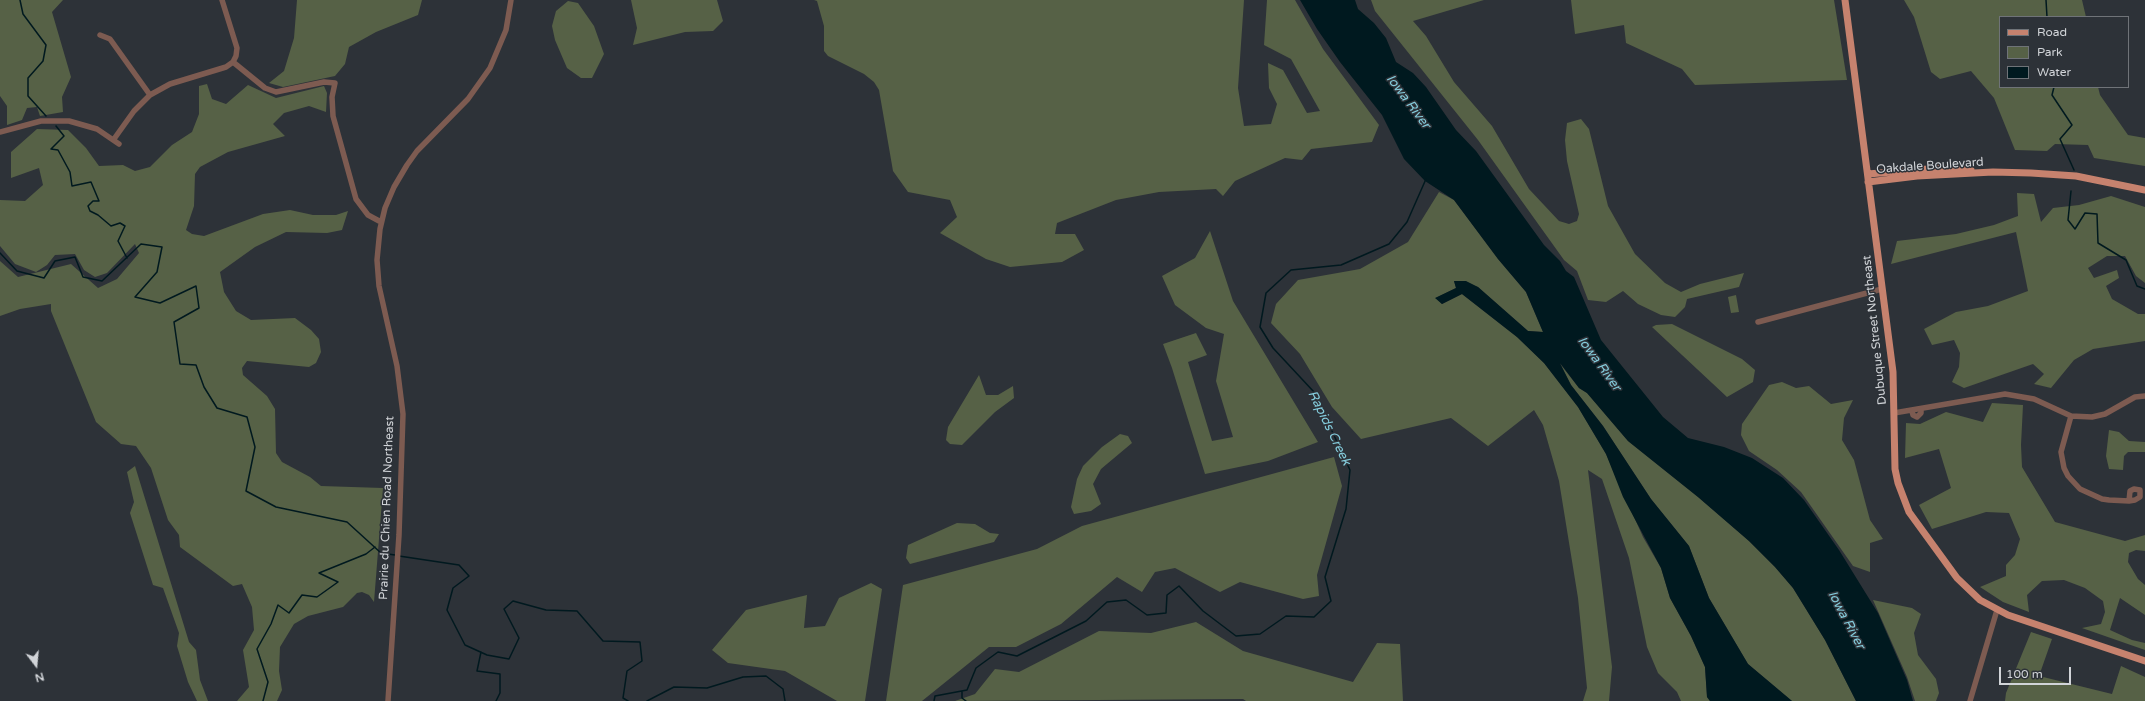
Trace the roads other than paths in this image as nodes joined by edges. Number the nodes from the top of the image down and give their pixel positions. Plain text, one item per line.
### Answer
1 (222, 0) edge
2 (511, 0) edge
3 (1845, 0) edge
4 (100, 35) dead end
5 (233, 62) junction
6 (150, 95) junction
7 (0, 132) edge
8 (114, 139) junction
9 (119, 144) dead end
10 (1993, 172) junction
11 (1868, 174) junction
12 (1868, 182) junction
13 (2145, 190) edge
14 (381, 222) junction
15 (1882, 289) junction
16 (1758, 322) dead end
17 (2145, 396) edge
18 (1894, 413) junction
19 (2071, 416) junction
20 (2129, 501) dead end
21 (1997, 610) junction
22 (2145, 661) edge
23 (388, 701) edge
24 (1970, 701) edge

1 - 5 street
2 - 14 street, Prairie du Chien Road Northeast
3 - 11 main road, Dubuque Street Northeast
4 - 6 street
5 - 6 street
5 - 14 street
6 - 8 street
7 - 8 street
8 - 9 street
10 - 11 main road, Oakdale Boulevard
10 - 12 main road, Oakdale Boulevard
10 - 13 main road, Oakdale Boulevard
11 - 12 main road, Dubuque Street Northeast
12 - 15 main road, Dubuque Street Northeast
14 - 23 street, Prairie du Chien Road Northeast
15 - 16 street
15 - 18 main road, Dubuque Street Northeast
17 - 19 street
18 - 19 street
18 - 21 main road, Dubuque Street Northeast
19 - 20 street
21 - 22 main road, Dubuque Street Northeast
21 - 24 street

